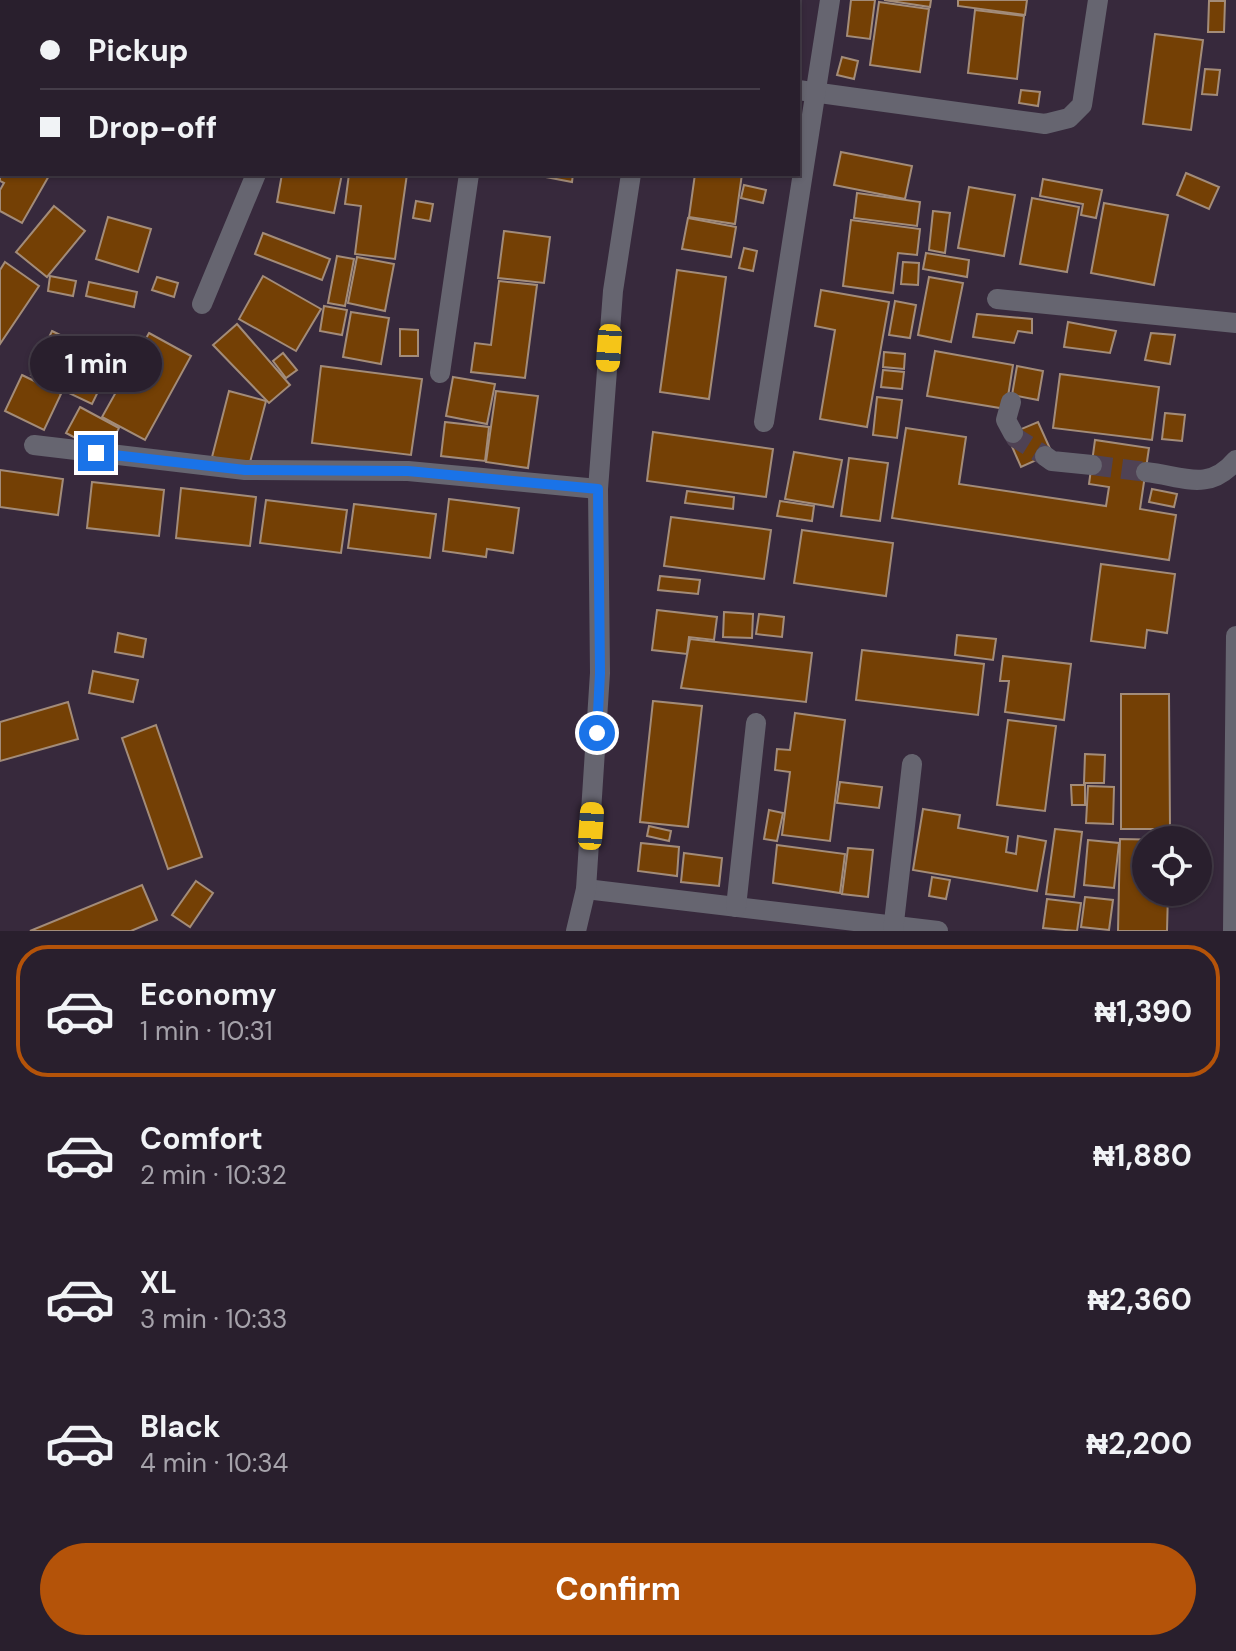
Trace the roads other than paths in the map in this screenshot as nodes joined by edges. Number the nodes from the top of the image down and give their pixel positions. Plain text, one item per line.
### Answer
1 (830, 0) edge
2 (1098, 0) edge
3 (807, 91) edge
4 (800, 145) edge
5 (255, 176) edge
6 (469, 176) edge
7 (631, 176) edge
8 (796, 176) edge
9 (997, 299) dead end
10 (202, 304) dead end
11 (1236, 323) edge
12 (440, 373) dead end
13 (1011, 402) dead end
14 (764, 422) dead end
15 (1013, 433) dead end
16 (34, 445) dead end
17 (1045, 456) tunnel mouth
18 (1236, 460) edge
19 (1092, 465) tunnel mouth
20 (1146, 472) tunnel mouth
21 (598, 489) junction
22 (1236, 636) edge
23 (756, 723) dead end
24 (912, 764) dead end
25 (586, 889) junction
26 (736, 907) junction
27 (893, 929) edge
28 (576, 931) edge
29 (938, 931) edge
30 (1233, 931) edge

1 - 3 street
2 - 3 street
3 - 4 street
5 - 10 street
6 - 12 street
7 - 21 street
8 - 14 street
9 - 11 street
13 - 15 street
16 - 21 street
17 - 19 street
18 - 20 street
21 - 25 street
22 - 30 street
23 - 26 street
24 - 27 street
25 - 26 street
25 - 28 street
26 - 27 street
27 - 29 street

